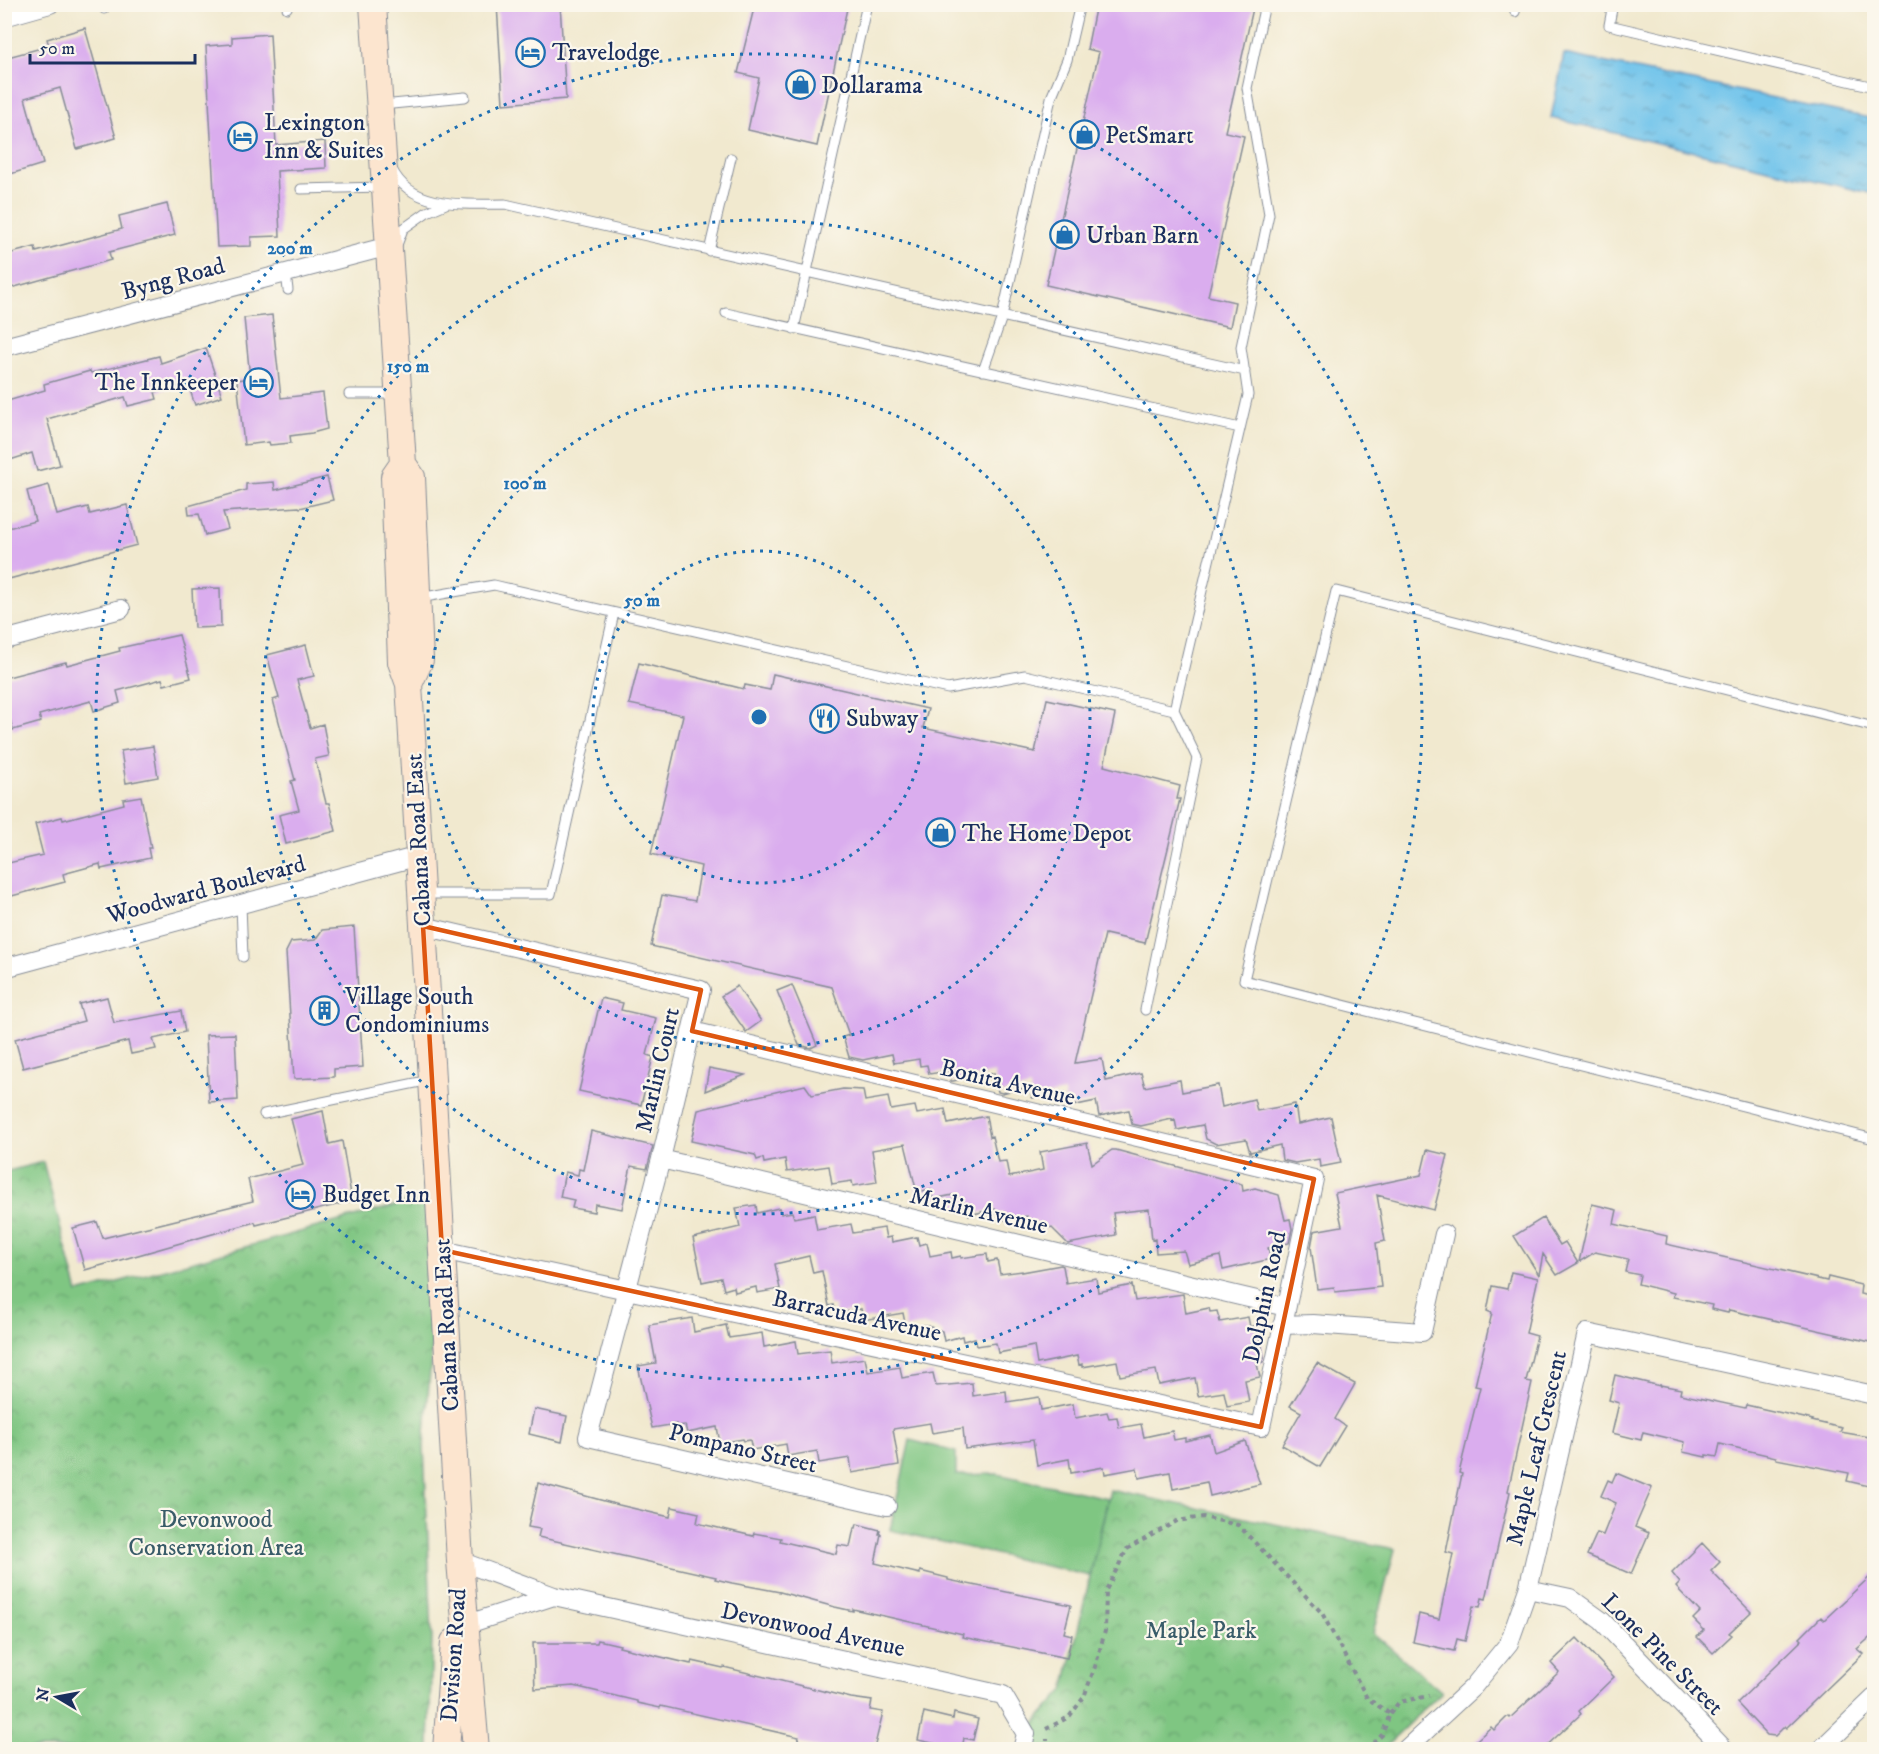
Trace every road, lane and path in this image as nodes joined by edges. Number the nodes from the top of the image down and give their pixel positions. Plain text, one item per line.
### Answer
1 (50, 4) edge
2 (373, 4) edge
3 (867, 4) edge
4 (1080, 4) edge
5 (1265, 4) edge
6 (1613, 4) edge
7 (23, 8) edge
8 (4, 17) edge
9 (1875, 87) edge
10 (465, 97) dead end
11 (380, 105) junction
12 (383, 148) junction
13 (731, 158) dead end
14 (385, 187) junction
15 (301, 189) dead end
16 (448, 203) junction
17 (709, 251) junction
18 (389, 254) junction
19 (807, 273) junction
20 (726, 313) dead end
21 (1002, 317) junction
22 (794, 329) junction
23 (4, 347) edge
24 (983, 371) junction
25 (1245, 371) junction
26 (349, 394) dead end
27 (399, 394) junction
28 (1240, 428) junction
29 (408, 600) junction
30 (121, 609) dead end
31 (614, 613) junction
32 (4, 640) edge
33 (1174, 710) junction
34 (1875, 727) edge
35 (419, 856) junction
36 (422, 894) junction
37 (241, 905) junction
38 (423, 926) junction
39 (243, 957) dead end
40 (4, 968) edge
41 (1145, 1010) dead end
42 (692, 1031) junction
43 (432, 1079) junction
44 (264, 1114) dead end
45 (1875, 1139) edge
46 (661, 1159) junction
47 (1314, 1179) joint
48 (1444, 1234) dead end
49 (442, 1250) junction
50 (627, 1290) junction
51 (1284, 1316) junction
52 (1875, 1395) edge
53 (1261, 1427) joint
54 (588, 1437) joint
55 (887, 1506) dead end
56 (460, 1561) junction
57 (1528, 1589) junction
58 (554, 1596) junction
59 (465, 1625) junction
60 (1429, 1696) dead end
61 (1875, 1698) edge
62 (1390, 1714) junction
63 (446, 1749) edge
64 (476, 1749) edge
65 (1022, 1749) edge
66 (1047, 1749) edge
67 (1366, 1749) edge
68 (1405, 1749) edge
69 (1725, 1749) edge
70 (1820, 1749) edge

1 - 7 street
2 - 11 main road, Cabana Road East
3 - 19 lane
4 - 21 lane
5 - 25 lane
6 - 9 lane
7 - 8 street
10 - 11 lane
11 - 12 main road, Cabana Road East
12 - 14 main road, Cabana Road East
12 - 16 lane
13 - 17 lane
14 - 15 lane
14 - 18 main road, Cabana Road East
16 - 17 lane
16 - 18 lane
17 - 19 lane
18 - 23 street, Byng Road
18 - 27 main road, Cabana Road East
19 - 21 lane
19 - 22 lane
20 - 22 lane
21 - 24 lane
21 - 25 lane
22 - 24 lane
24 - 28 lane
25 - 28 lane
26 - 27 lane
27 - 29 main road, Cabana Road East
28 - 33 lane
29 - 31 lane
29 - 35 main road, Cabana Road East
30 - 32 street
31 - 33 lane
31 - 36 lane
33 - 41 lane
34 - 45 lane
35 - 36 main road, Cabana Road East
35 - 37 street, Woodward Boulevard
36 - 38 main road, Cabana Road East
37 - 39 lane
37 - 40 street, Woodward Boulevard
38 - 42 street, Marlin Court
38 - 43 main road, Cabana Road East
42 - 46 street, Marlin Court
42 - 47 street, Bonita Avenue
43 - 44 lane
43 - 49 main road, Cabana Road East
46 - 50 street, Marlin Court
46 - 51 street, Marlin Avenue
47 - 51 street, Dolphin Road
48 - 51 street, Marlin Avenue
49 - 50 street, Barracuda Avenue
49 - 56 main road, Cabana Road East
50 - 53 street, Barracuda Avenue
50 - 54 street, Marlin Court
51 - 53 street, Dolphin Road
52 - 57 street, Maple Leaf Crescent
54 - 55 street, Pompano Street
56 - 58 street, Devonwood Avenue
56 - 59 main road, Cabana Road East
56 - 63 main road, Division Road
57 - 68 street, Maple Leaf Crescent
57 - 69 street, Lone Pine Street
58 - 59 street
58 - 65 street, Devonwood Avenue
59 - 64 main road, Cabana Road East
60 - 62 path
61 - 70 street
62 - 66 path
62 - 67 path

